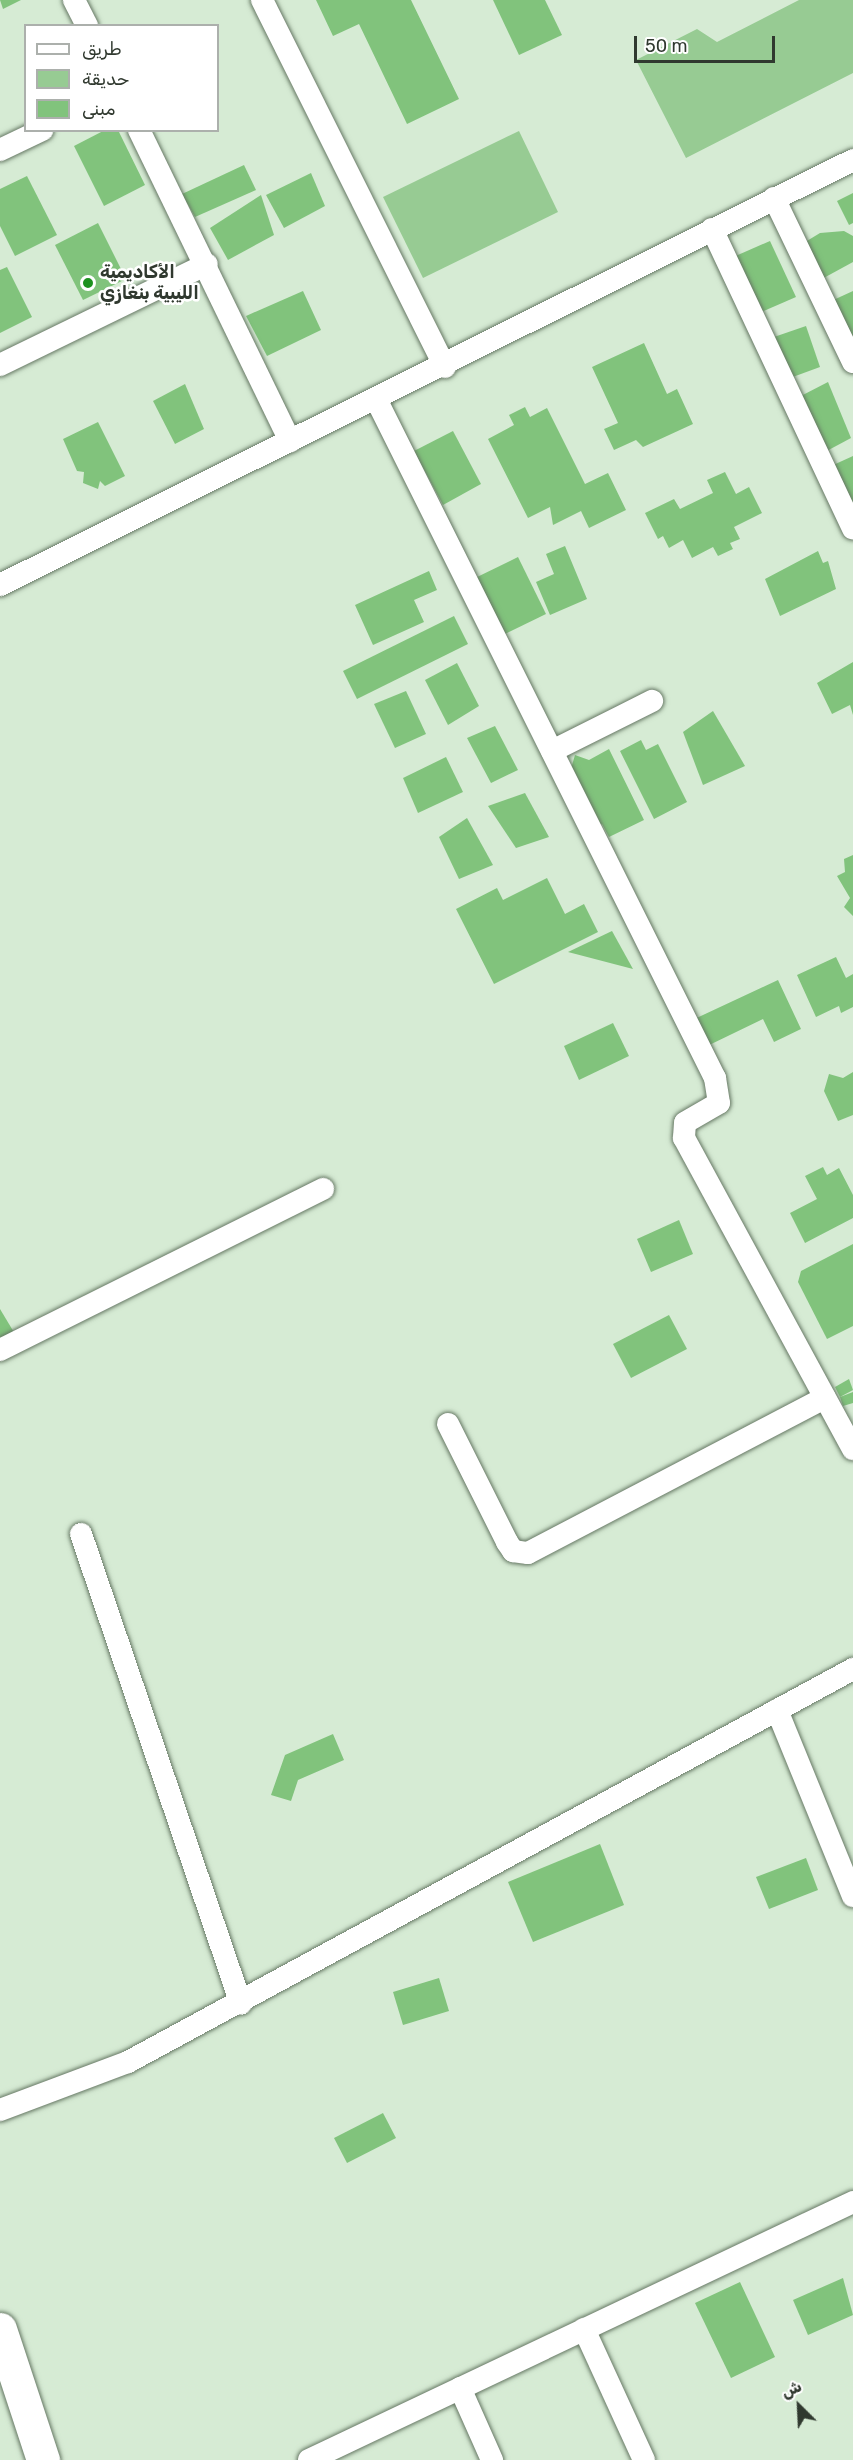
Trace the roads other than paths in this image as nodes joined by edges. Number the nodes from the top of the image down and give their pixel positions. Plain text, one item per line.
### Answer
1 (74, 0) edge
2 (262, 0) edge
3 (86, 24) edge
4 (38, 132) edge
5 (141, 132) edge
6 (0, 150) edge
7 (853, 160) edge
8 (774, 198) junction
9 (712, 229) junction
10 (207, 264) junction
11 (853, 362) edge
12 (0, 365) edge
13 (445, 366) junction
14 (376, 401) junction
15 (290, 441) junction
16 (853, 529) edge
17 (0, 585) edge
18 (652, 701) dead end
19 (552, 751) junction
20 (323, 1189) dead end
21 (0, 1350) edge
22 (825, 1398) junction
23 (448, 1424) dead end
24 (853, 1449) edge
25 (81, 1534) dead end
26 (853, 1670) edge
27 (777, 1710) junction
28 (853, 1896) edge
29 (241, 2003) junction
30 (0, 2110) edge
31 (852, 2205) edge
32 (0, 2329) edge
33 (584, 2329) junction
34 (0, 2355) edge
35 (460, 2388) junction
36 (21, 2460) edge
37 (43, 2460) edge
38 (309, 2460) edge
39 (492, 2460) edge
40 (644, 2460) edge

1 - 3 street
2 - 13 street
4 - 6 street
5 - 10 street
7 - 8 street
8 - 9 street
8 - 11 street
9 - 13 street
9 - 16 street
10 - 12 street
10 - 15 street
13 - 14 street
14 - 15 street
14 - 19 street
15 - 17 street
18 - 19 street
19 - 22 street
20 - 21 street
22 - 23 street
22 - 24 street
25 - 29 street
26 - 27 street
27 - 28 street
27 - 29 street
29 - 30 street
31 - 33 street
32 - 37 highway
33 - 35 street
33 - 40 street
34 - 36 highway
35 - 38 street
35 - 39 street

